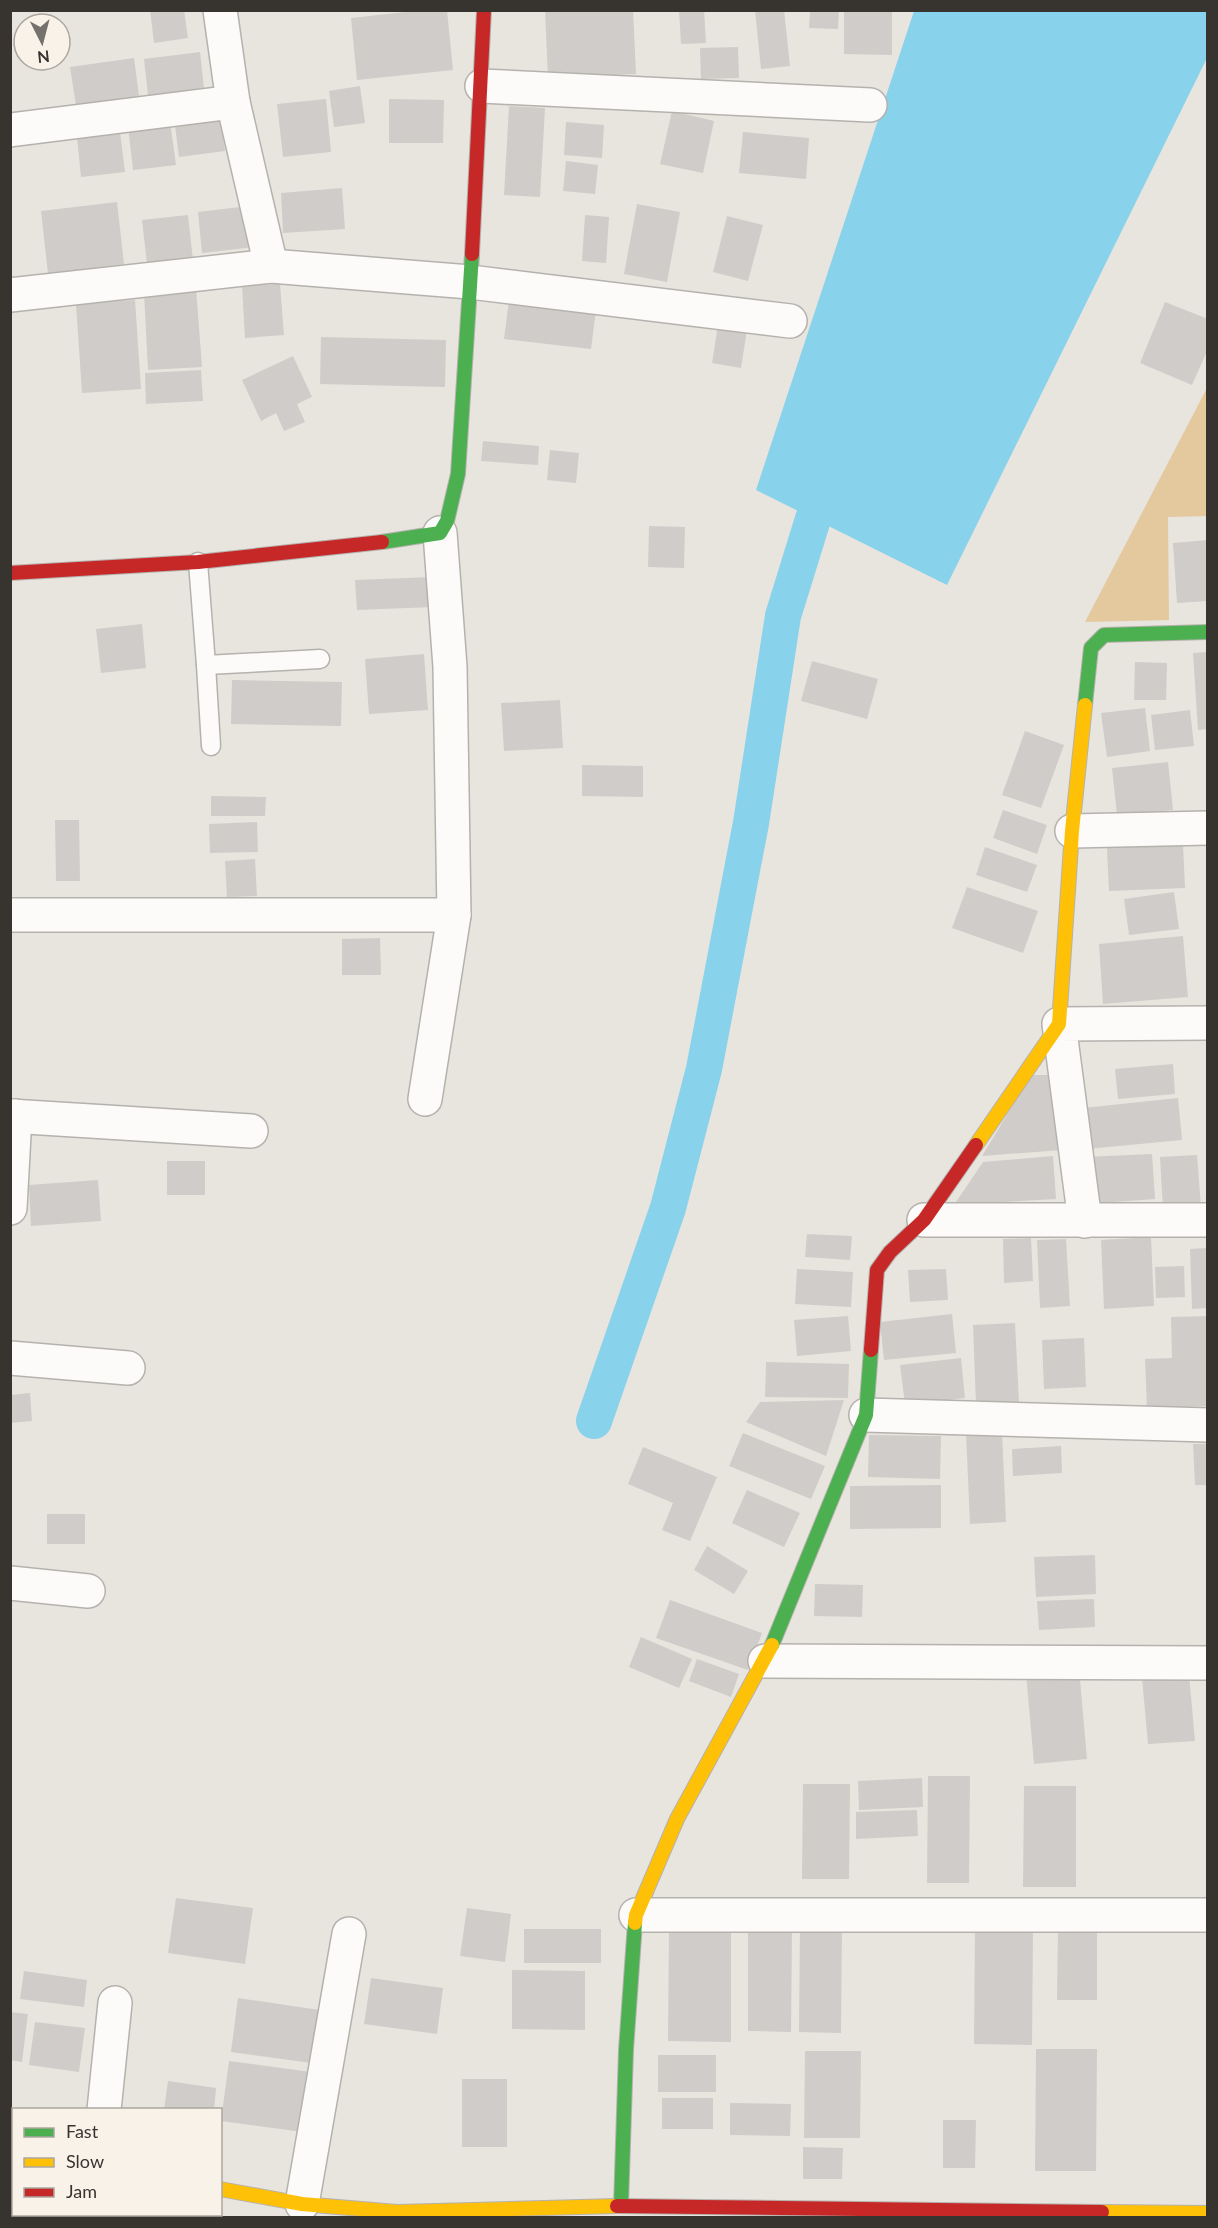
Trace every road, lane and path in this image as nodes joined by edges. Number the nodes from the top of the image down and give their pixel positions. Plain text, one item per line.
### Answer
1 (220, 10) edge
2 (484, 10) edge
3 (482, 86) junction
4 (233, 102) junction
5 (870, 105) dead end
6 (10, 130) edge
7 (272, 266) junction
8 (470, 282) junction
9 (10, 295) edge
10 (790, 321) dead end
11 (440, 533) junction
12 (198, 562) junction
13 (10, 573) edge
14 (1208, 632) edge
15 (320, 659) dead end
16 (206, 664) junction
17 (211, 746) dead end
18 (1208, 828) edge
19 (1072, 831) junction
20 (10, 915) edge
21 (454, 915) junction
22 (1208, 1023) edge
23 (1059, 1024) junction
24 (425, 1099) dead end
25 (13, 1116) edge
26 (251, 1131) dead end
27 (10, 1208) edge
28 (924, 1220) junction
29 (1208, 1220) edge
30 (1085, 1221) junction
31 (10, 1359) edge
32 (128, 1368) dead end
33 (866, 1415) junction
34 (1208, 1425) edge
35 (10, 1583) edge
36 (88, 1591) dead end
37 (765, 1661) junction
38 (1208, 1663) edge
39 (636, 1915) junction
40 (1208, 1915) edge
41 (349, 1934) dead end
42 (115, 2003) dead end
43 (104, 2108) edge
44 (222, 2189) edge
45 (302, 2204) junction
46 (621, 2206) junction
47 (1208, 2213) edge

1 - 4 street
2 - 3 street
3 - 5 street
3 - 8 street
4 - 6 street
4 - 7 street
7 - 8 street
7 - 9 street
8 - 10 street
8 - 11 street
11 - 12 street
11 - 21 street
12 - 13 street
12 - 16 lane
14 - 19 street
15 - 16 lane
16 - 17 lane
18 - 19 street
19 - 23 street
20 - 21 street
21 - 24 street
22 - 23 street
23 - 28 street
23 - 30 street
25 - 26 street
25 - 27 street
28 - 30 street
28 - 33 street
29 - 30 street
31 - 32 street
33 - 34 street
33 - 37 street
35 - 36 street
37 - 38 street
37 - 39 street
39 - 40 street
39 - 46 street
41 - 45 street
42 - 43 street
44 - 45 street
45 - 46 street
46 - 47 street

